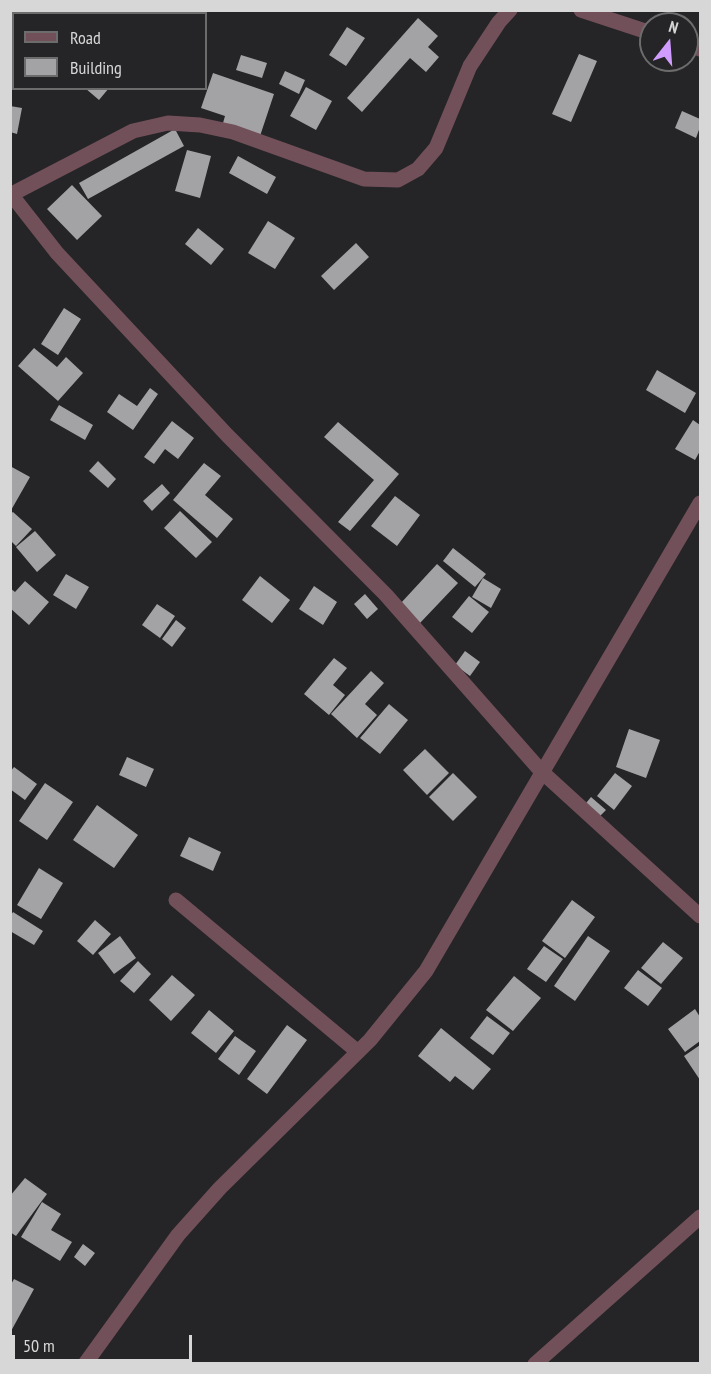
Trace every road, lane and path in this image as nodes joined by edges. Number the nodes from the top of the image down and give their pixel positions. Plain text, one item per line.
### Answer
1 (510, 10) edge
2 (581, 10) edge
3 (639, 29) edge
4 (11, 194) edge
5 (700, 503) edge
6 (542, 771) junction
7 (176, 900) dead end
8 (700, 916) edge
9 (358, 1052) junction
10 (700, 1217) edge
11 (85, 1364) edge
12 (535, 1364) edge

1 - 4 street
2 - 3 street
4 - 6 street
5 - 6 street
6 - 8 street
6 - 9 street
7 - 9 street
9 - 11 street
10 - 12 street

